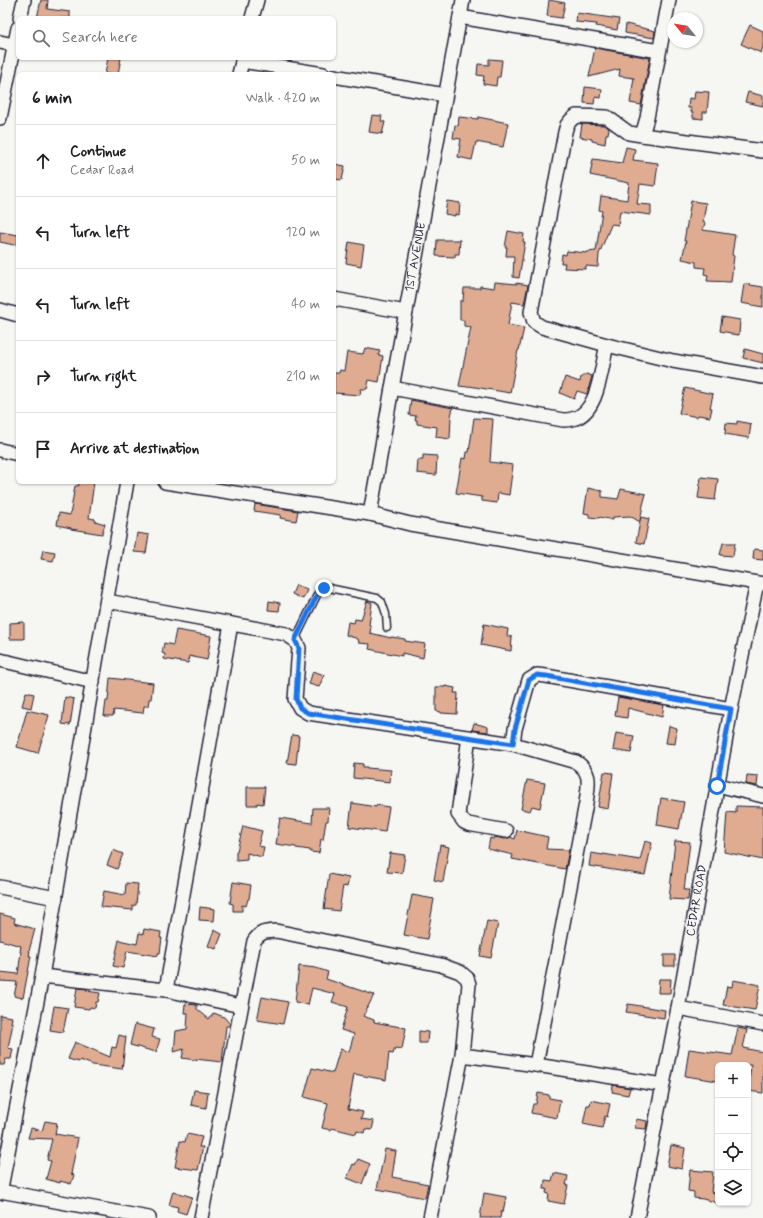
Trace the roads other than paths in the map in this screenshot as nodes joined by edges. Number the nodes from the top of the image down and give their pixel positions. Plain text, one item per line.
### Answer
1 (24, 0) edge
2 (257, 0) edge
3 (464, 0) edge
4 (669, 0) edge
5 (20, 16) edge
6 (253, 16) edge
7 (460, 17) junction
8 (16, 36) edge
9 (0, 42) edge
10 (14, 45) junction
11 (659, 51) junction
12 (242, 60) edge
13 (247, 60) edge
14 (239, 72) edge
15 (311, 72) edge
16 (336, 76) edge
17 (446, 95) junction
18 (0, 118) edge
19 (642, 134) junction
20 (763, 151) edge
21 (336, 300) edge
22 (0, 310) edge
23 (406, 312) junction
24 (16, 314) edge
25 (607, 345) junction
26 (763, 377) edge
27 (392, 388) junction
28 (0, 450) edge
29 (16, 454) edge
30 (127, 484) edge
31 (178, 484) edge
32 (370, 514) junction
33 (760, 584) edge
34 (107, 601) junction
35 (231, 624) junction
36 (386, 628) dead end
37 (295, 640) junction
38 (0, 660) edge
39 (93, 682) junction
40 (731, 709) junction
41 (469, 737) junction
42 (513, 744) junction
43 (717, 786) junction
44 (763, 796) edge
45 (506, 831) dead end
46 (0, 887) edge
47 (56, 898) junction
48 (42, 976) junction
49 (166, 990) junction
50 (241, 1006) junction
51 (678, 1008) junction
52 (763, 1024) edge
53 (462, 1055) junction
54 (536, 1065) junction
55 (663, 1085) junction
56 (0, 1192) edge
57 (122, 1216) edge
58 (149, 1218) edge
59 (201, 1218) edge
60 (430, 1218) edge
61 (638, 1218) edge

1 - 5 street
2 - 6 street
3 - 7 street, 1ST AVENUE
4 - 11 street
7 - 11 street
7 - 17 street, 1ST AVENUE
8 - 10 street
9 - 10 street
10 - 18 street
11 - 19 street
12 - 14 street
13 - 15 street
16 - 17 street
17 - 23 street, 1ST AVENUE
19 - 20 street
19 - 25 street
21 - 23 street
22 - 24 street
23 - 27 street, 1ST AVENUE
25 - 26 street
25 - 27 street
27 - 32 street, 1ST AVENUE
28 - 29 street
30 - 34 street
31 - 32 street
32 - 33 street
33 - 40 street, CEDAR ROAD
34 - 35 street
34 - 39 street
35 - 37 street
35 - 49 street
36 - 37 lane
37 - 41 street
38 - 39 street
39 - 47 street
40 - 42 street
40 - 43 street, CEDAR ROAD
41 - 42 street
41 - 45 street
42 - 54 street
43 - 44 street
43 - 51 street, CEDAR ROAD
46 - 47 street
47 - 48 street
48 - 49 street
48 - 56 street
49 - 50 street
50 - 53 street
50 - 59 street
51 - 52 street
51 - 55 street, CEDAR ROAD
53 - 54 street
53 - 60 street
54 - 55 street
55 - 61 street, CEDAR ROAD
56 - 57 street
57 - 58 street

